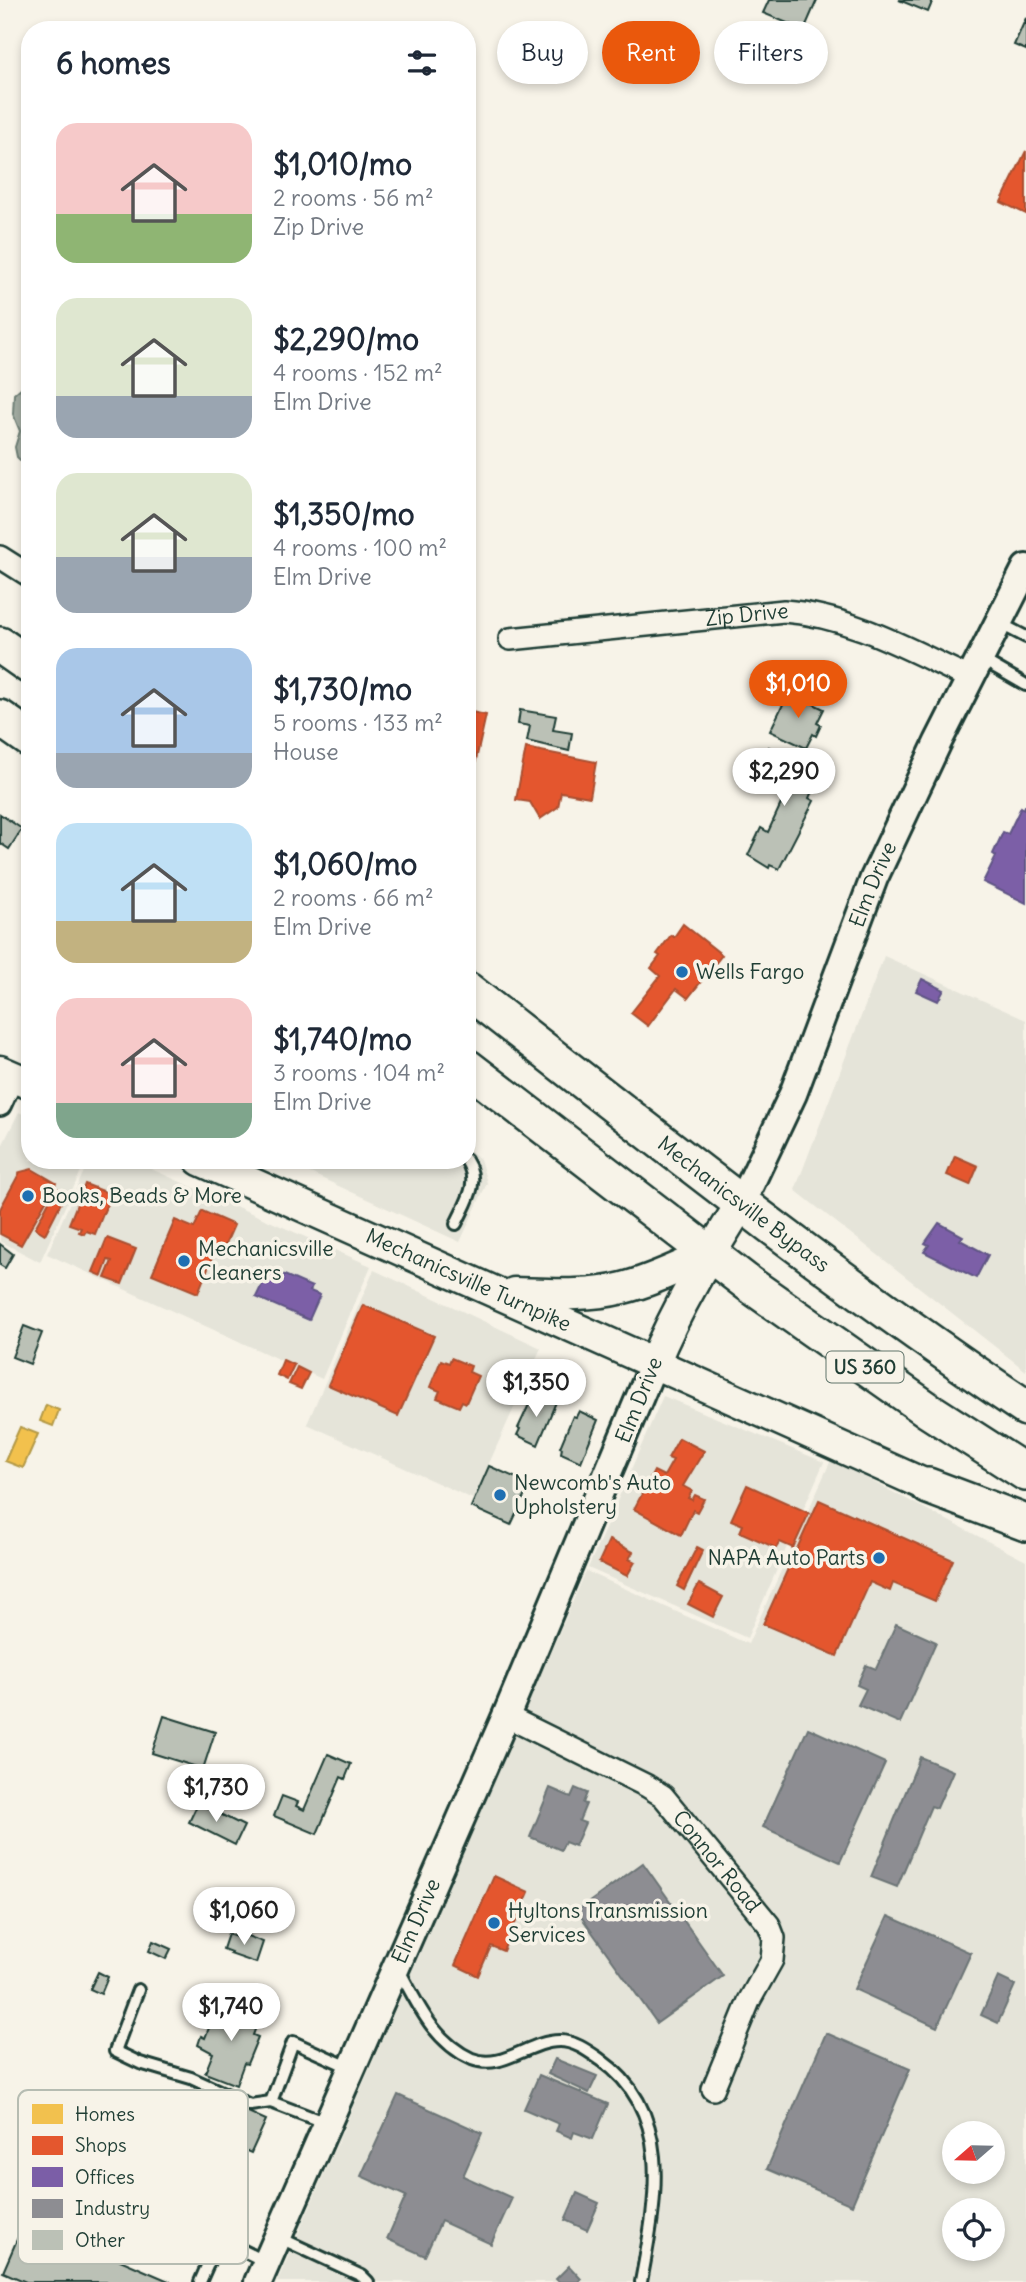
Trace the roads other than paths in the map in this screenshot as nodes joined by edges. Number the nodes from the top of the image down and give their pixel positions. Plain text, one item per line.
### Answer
1 (0, 557) edge
2 (1026, 568) edge
3 (21, 570) edge
4 (999, 623) junction
5 (1026, 637) edge
6 (510, 639) dead end
7 (0, 645) edge
8 (21, 660) edge
9 (976, 669) junction
10 (1026, 685) edge
11 (0, 718) edge
12 (21, 733) edge
13 (476, 997) edge
14 (476, 1074) edge
15 (14, 1078) edge
16 (0, 1105) edge
17 (220, 1169) edge
18 (470, 1169) edge
19 (741, 1204) junction
20 (456, 1224) dead end
21 (709, 1254) junction
22 (498, 1292) junction
23 (654, 1363) junction
24 (1025, 1406) edge
25 (1026, 1472) edge
26 (928, 1486) joint
27 (1026, 1523) edge
28 (506, 1716) junction
29 (396, 1964) junction
30 (138, 1990) dead end
31 (351, 2068) junction
32 (713, 2089) dead end
33 (217, 2090) edge
34 (271, 2102) junction
35 (248, 2104) edge
36 (327, 2123) junction
37 (278, 2237) junction
38 (248, 2261) edge
39 (208, 2264) edge
40 (262, 2272) edge
41 (200, 2282) edge
42 (368, 2282) edge
43 (641, 2282) edge

1 - 3 street
2 - 4 street, Elm Drive
4 - 5 lane
4 - 9 street, Elm Drive
6 - 9 street, Zip Drive
7 - 8 highway
9 - 10 lane
9 - 19 street, Elm Drive
11 - 12 highway
13 - 19 highway, Mechanicsville Bypass / US 360
14 - 21 highway, US 360
15 - 16 street
17 - 22 main road, Mechanicsville Turnpike
18 - 20 lane
19 - 21 main road, Elm Drive
19 - 24 highway, Mechanicsville Bypass / US 360
21 - 22 main road
21 - 23 main road, Elm Drive
21 - 25 highway, US 360
22 - 23 main road, Mechanicsville Turnpike
23 - 26 main road, Mechanicsville Turnpike
23 - 28 street, Elm Drive
26 - 27 highway
28 - 29 street, Elm Drive
28 - 32 street, Connor Road
29 - 31 street, Elm Drive
29 - 43 lane
30 - 33 lane
31 - 34 lane
31 - 36 street, Elm Drive
34 - 35 lane
34 - 36 lane
36 - 37 street, Elm Drive
37 - 40 street, Elm Drive
37 - 42 lane
38 - 40 lane
39 - 41 lane

